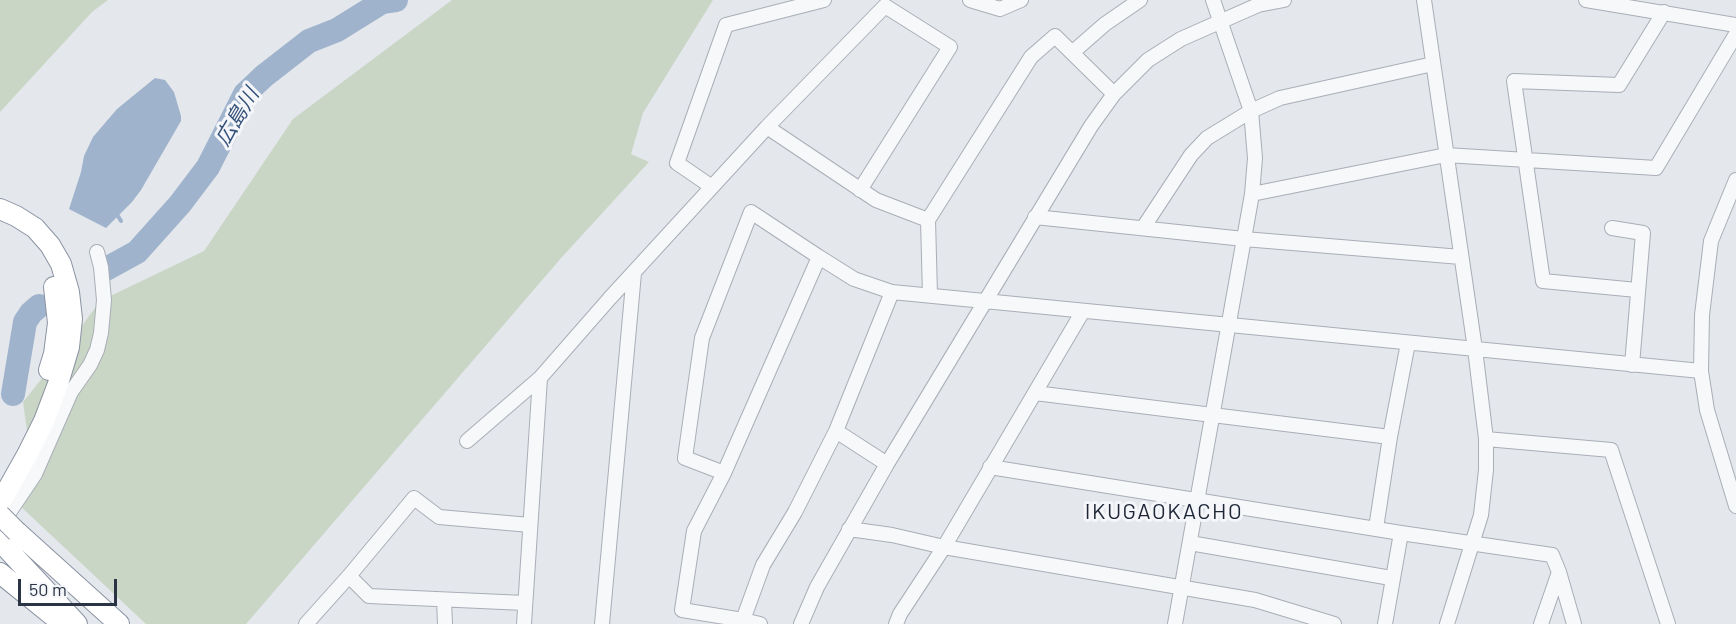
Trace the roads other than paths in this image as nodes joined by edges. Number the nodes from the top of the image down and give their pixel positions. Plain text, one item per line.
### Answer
1 (824, 0) edge
2 (970, 0) edge
3 (1021, 0) edge
4 (1140, 0) edge
5 (1213, 0) edge
6 (1284, 0) edge
7 (1424, 0) edge
8 (1586, 0) edge
9 (1664, 12) junction
10 (1221, 20) junction
11 (1736, 25) edge
12 (1736, 34) edge
13 (1073, 52) junction
14 (1433, 64) junction
15 (1114, 94) junction
16 (1251, 111) junction
17 (767, 127) junction
18 (1446, 155) junction
19 (1526, 159) junction
20 (1736, 180) edge
21 (712, 188) junction
22 (860, 190) junction
23 (1252, 194) junction
24 (0, 208) edge
25 (1035, 217) junction
26 (928, 220) junction
27 (0, 223) edge
28 (1143, 228) junction
29 (1612, 228) dead end
30 (1244, 239) junction
31 (97, 252) dead end
32 (819, 257) junction
33 (1461, 257) junction
34 (634, 273) junction
35 (1637, 290) junction
36 (892, 292) junction
37 (930, 295) junction
38 (986, 300) junction
39 (1083, 311) junction
40 (1229, 325) junction
41 (1408, 343) junction
42 (1475, 349) junction
43 (1632, 365) junction
44 (1701, 371) junction
45 (540, 378) junction
46 (1035, 393) junction
47 (1213, 414) junction
48 (836, 431) junction
49 (1390, 437) junction
50 (1486, 439) junction
51 (467, 441) dead end
52 (887, 464) junction
53 (990, 467) junction
54 (724, 473) junction
55 (0, 479) edge
56 (1198, 501) junction
57 (0, 503) edge
58 (1736, 506) edge
59 (0, 515) edge
60 (530, 525) junction
61 (1376, 528) junction
62 (849, 529) junction
63 (1401, 533) junction
64 (5, 536) edge
65 (1190, 543) junction
66 (1474, 544) junction
67 (944, 547) junction
68 (1559, 572) junction
69 (0, 573) edge
70 (349, 576) junction
71 (1392, 578) junction
72 (1182, 588) junction
73 (444, 600) junction
74 (525, 603) junction
75 (743, 620) junction
76 (63, 624) edge
77 (77, 624) edge
78 (105, 624) edge
79 (119, 624) edge
80 (306, 624) edge
81 (445, 624) edge
82 (524, 624) edge
83 (602, 624) edge
84 (760, 624) edge
85 (801, 624) edge
86 (896, 624) edge
87 (1175, 624) edge
88 (1334, 624) edge
89 (1385, 624) edge
90 (1447, 624) edge
91 (1541, 624) edge
92 (1574, 624) edge
93 (1668, 624) edge

1 - 21 street
2 - 3 street
4 - 13 street
5 - 10 street
6 - 10 street
7 - 14 street
8 - 9 street
9 - 11 street
9 - 19 street
10 - 15 street
10 - 16 street
12 - 19 street
13 - 15 street
13 - 26 street
14 - 16 street
14 - 18 street
15 - 25 street
16 - 23 street
16 - 28 street
17 - 21 street
17 - 22 street
17 - 22 street
18 - 19 street
18 - 23 street
18 - 33 street
19 - 35 street
20 - 44 street
21 - 34 street
22 - 26 street
23 - 30 street
24 - 57 highway
25 - 28 street
25 - 38 street
26 - 37 street
27 - 55 highway
28 - 30 street
29 - 35 street
30 - 33 street
30 - 40 street
31 - 64 street
32 - 36 street
32 - 54 street
32 - 54 street
33 - 42 street
34 - 45 street
34 - 83 street
35 - 43 street
36 - 37 street
36 - 48 street
37 - 38 street
38 - 39 street
38 - 52 street
39 - 40 street
39 - 46 street
40 - 41 street
40 - 47 street
41 - 42 street
41 - 49 street
42 - 43 street
42 - 50 street
43 - 44 street
44 - 58 street
45 - 51 street
45 - 60 street
46 - 47 street
46 - 53 street
47 - 49 street
47 - 56 street
48 - 52 street
48 - 75 street
49 - 61 street
50 - 66 street
50 - 93 street
52 - 62 street
53 - 56 street
53 - 67 street
54 - 75 street
56 - 61 street
56 - 65 street
59 - 64 highway, bridge
60 - 70 street
60 - 74 street
61 - 63 street
62 - 67 street
62 - 85 street
63 - 66 street
63 - 71 street
64 - 77 highway
64 - 78 highway
64 - 79 highway
65 - 71 street
65 - 72 street
66 - 68 street
66 - 90 street
67 - 72 street
67 - 86 street
68 - 91 street
68 - 92 street
69 - 76 highway
70 - 73 street
70 - 80 street
71 - 89 street
72 - 87 street
72 - 88 street
73 - 74 street
73 - 81 street
74 - 82 street
75 - 84 street

